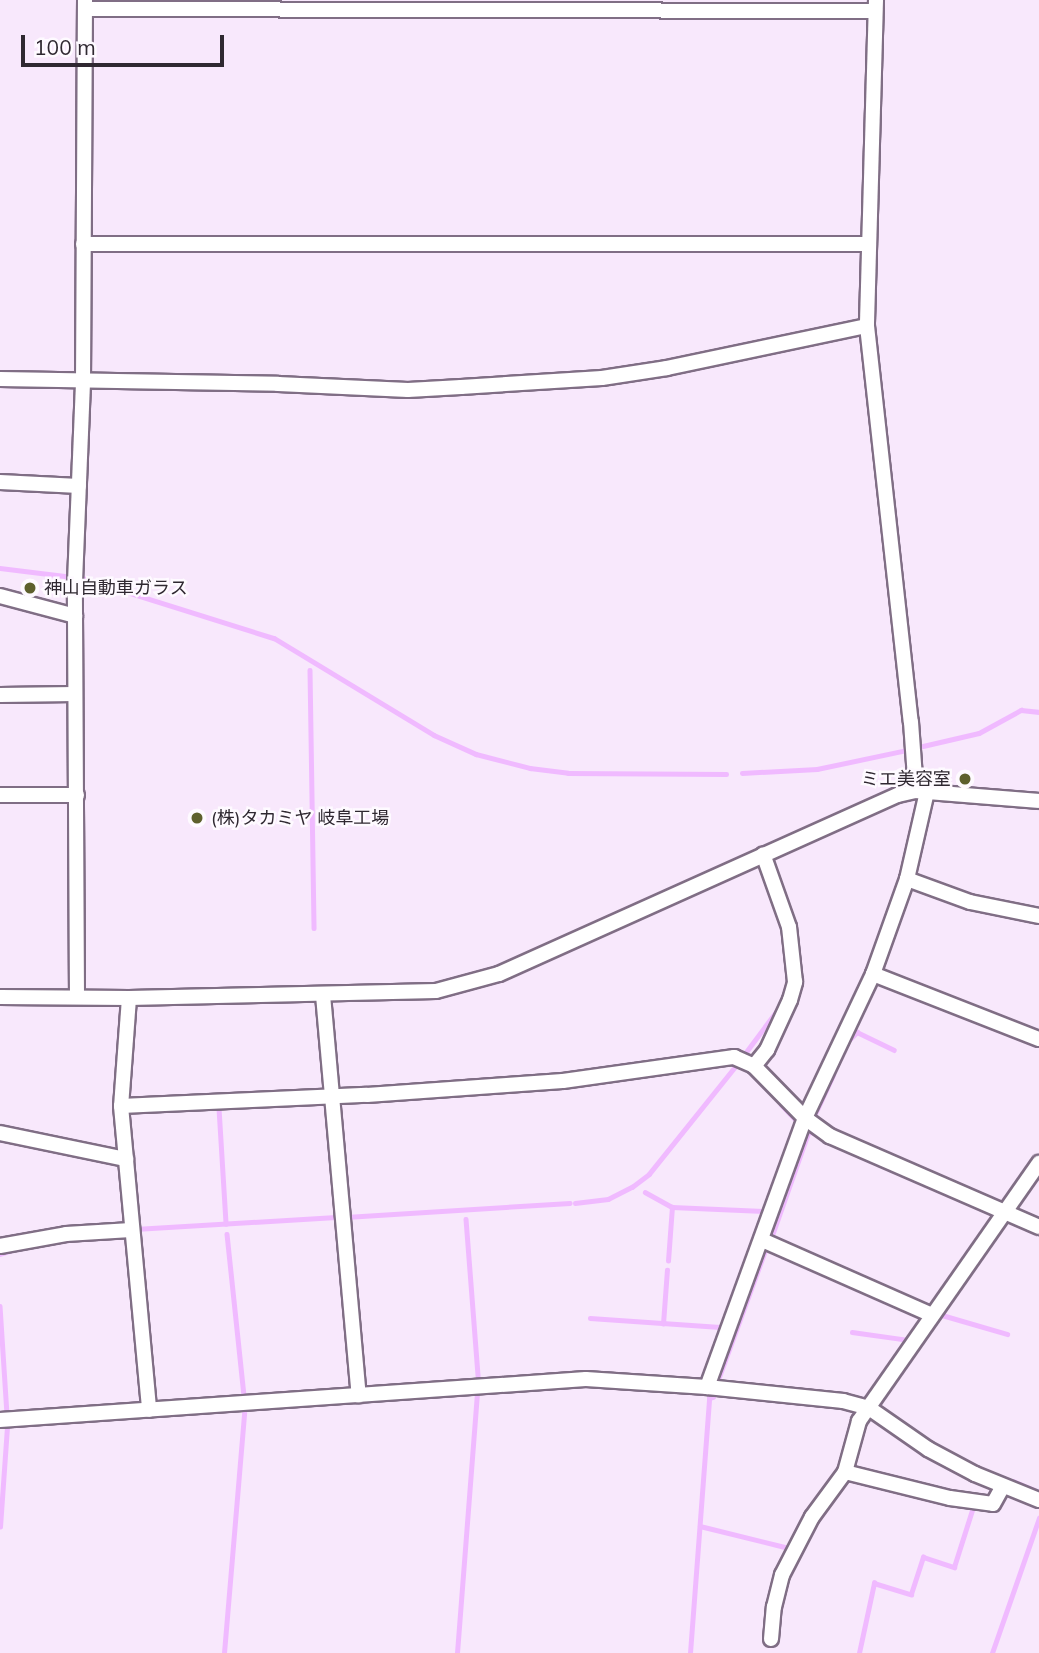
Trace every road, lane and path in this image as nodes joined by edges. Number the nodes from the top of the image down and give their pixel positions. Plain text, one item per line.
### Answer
1 (85, 5) edge
2 (876, 6) edge
3 (83, 244) junction
4 (867, 244) junction
5 (867, 326) junction
6 (0, 379) edge
7 (83, 382) junction
8 (0, 482) edge
9 (79, 486) junction
10 (0, 596) edge
11 (75, 616) junction
12 (75, 694) junction
13 (0, 695) edge
14 (921, 791) junction
15 (0, 795) edge
16 (77, 795) junction
17 (1039, 802) edge
18 (763, 854) junction
19 (907, 878) junction
20 (1039, 916) edge
21 (873, 974) junction
22 (323, 995) junction
23 (77, 996) junction
24 (0, 997) edge
25 (129, 998) junction
26 (1039, 1040) edge
27 (754, 1066) junction
28 (332, 1097) junction
29 (121, 1106) junction
30 (806, 1118) junction
31 (0, 1133) edge
32 (126, 1159) junction
33 (1039, 1163) edge
34 (1004, 1212) junction
35 (1039, 1227) edge
36 (131, 1230) junction
37 (762, 1240) junction
38 (0, 1246) edge
39 (932, 1315) junction
40 (707, 1387) junction
41 (359, 1395) junction
42 (869, 1408) junction
43 (149, 1410) junction
44 (0, 1420) edge
45 (845, 1472) junction
46 (1002, 1488) junction
47 (1039, 1500) edge
48 (771, 1639) dead end

1 - 2 street
1 - 3 street
2 - 4 street
3 - 4 street
3 - 7 street
4 - 5 street
5 - 7 street
5 - 14 street
6 - 7 street
7 - 9 street
8 - 9 street
9 - 11 street
10 - 11 street
11 - 12 street
12 - 13 street
12 - 16 street
14 - 17 street
14 - 18 street
14 - 19 street
15 - 16 street
16 - 23 street
18 - 22 street
18 - 27 street
19 - 20 street
19 - 21 street
21 - 26 street
21 - 30 street
22 - 25 street
22 - 28 street
23 - 24 street
23 - 25 street
25 - 29 street
27 - 28 street
27 - 30 street
28 - 29 street
28 - 41 street
29 - 32 street
30 - 34 street
30 - 37 street
31 - 32 street
32 - 36 street
33 - 34 street
34 - 35 street
34 - 39 street
36 - 38 street
36 - 43 street
37 - 39 street
37 - 40 street
39 - 42 street
40 - 41 street
40 - 42 street
41 - 43 street
42 - 45 street
42 - 46 street
43 - 44 street
45 - 46 street
45 - 48 street
46 - 47 street

